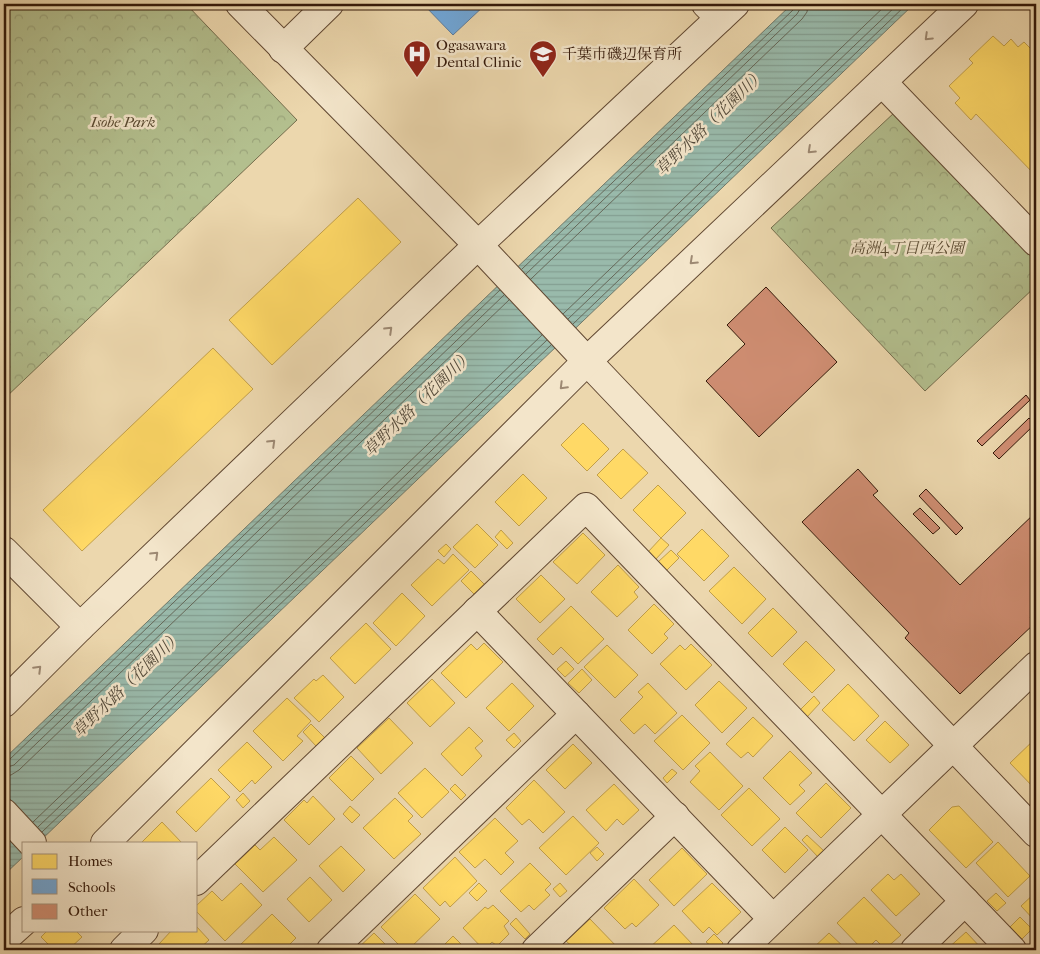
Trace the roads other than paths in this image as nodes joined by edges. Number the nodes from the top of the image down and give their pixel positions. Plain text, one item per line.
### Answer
1 (240, 4) edge
2 (329, 4) edge
3 (964, 4) edge
4 (720, 8) edge
5 (283, 49) junction
6 (882, 82) junction
7 (1036, 242) edge
8 (478, 245) junction
9 (587, 361) junction
10 (4, 552) edge
11 (477, 611) junction
12 (80, 627) junction
13 (1036, 666) edge
14 (4, 703) edge
15 (576, 714) junction
16 (953, 746) junction
17 (4, 813) edge
18 (882, 815) junction
19 (675, 816) junction
20 (1036, 832) edge
21 (31, 842) edge
22 (106, 842) edge
23 (198, 879) edge
24 (965, 902) junction
25 (773, 919) junction
26 (22, 923) edge
27 (4, 939) edge
28 (331, 950) edge
29 (536, 950) edge
30 (741, 950) edge
31 (915, 950) edge
32 (1012, 950) edge

1 - 5 street
2 - 5 street
3 -> 6 street
4 - 8 street
5 - 8 street
6 - 7 street
6 -> 9 street
8 - 9 street
12 -> 8 street
9 - 16 street
9 -> 22 street
10 - 12 street
11 - 15 street
11 - 18 street
11 - 23 street
14 -> 12 street
13 - 16 street
15 - 19 street
15 - 28 street
16 - 18 street
16 - 20 street
17 - 21 street
18 - 24 street
18 - 25 street
19 - 25 street
19 - 29 street
24 - 31 street
24 - 32 street
25 - 30 street
26 - 27 street

